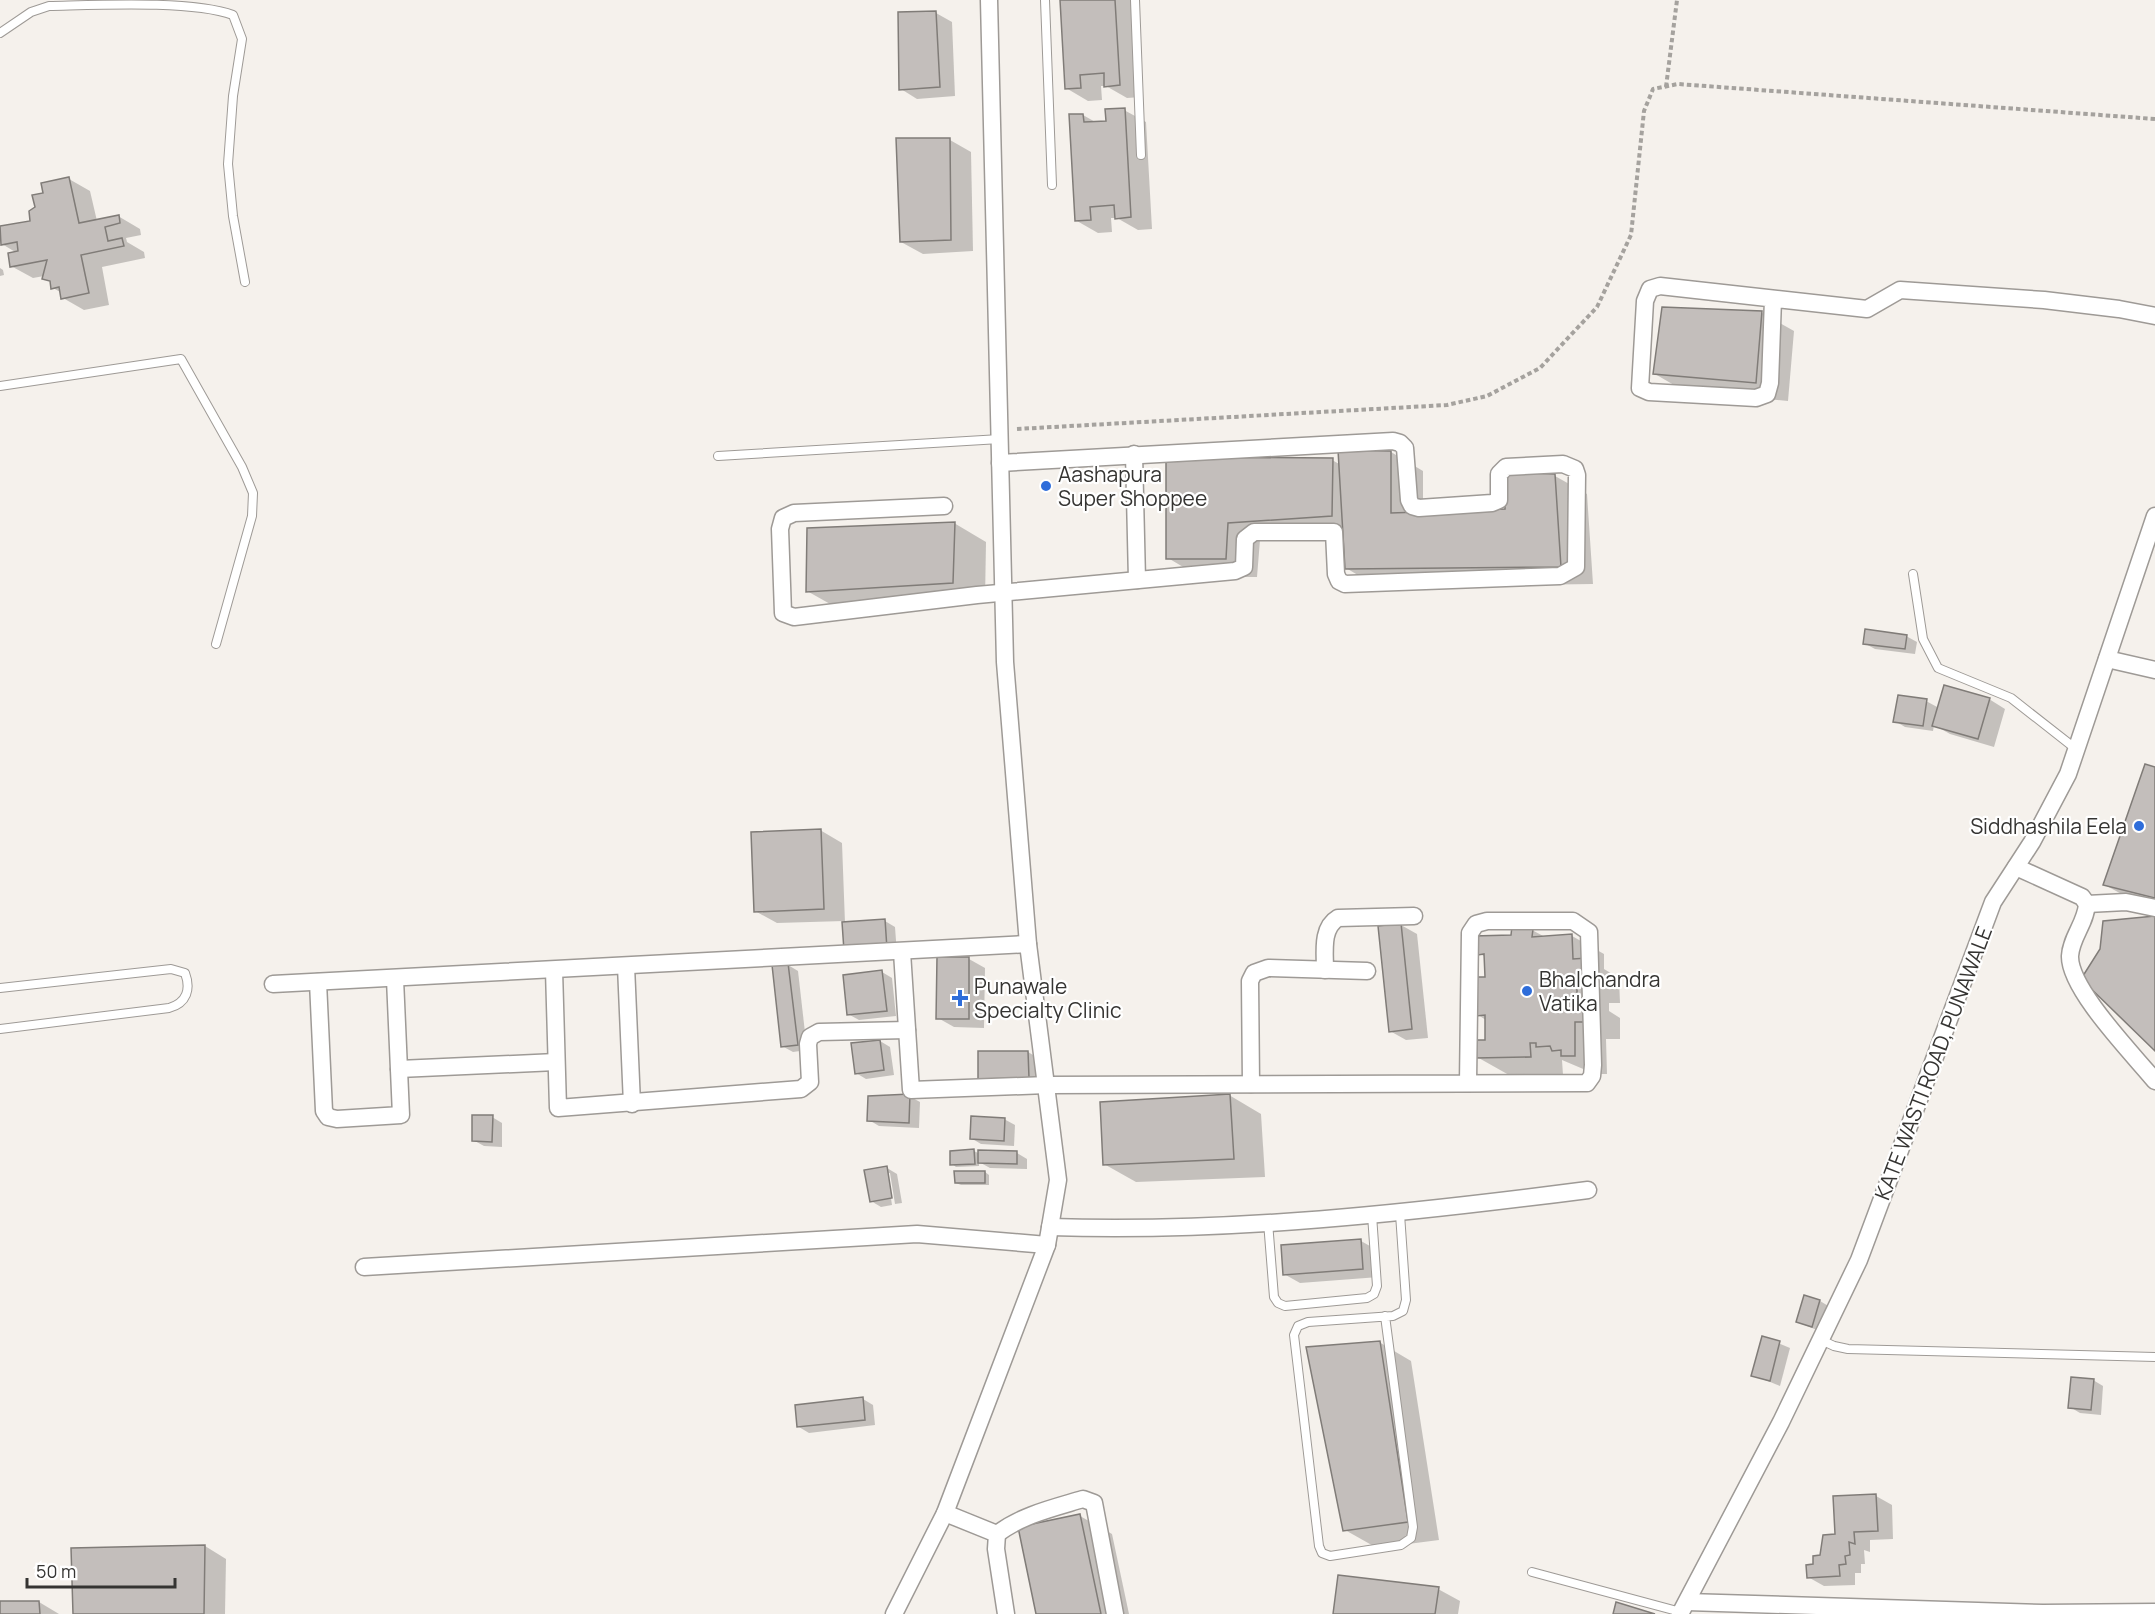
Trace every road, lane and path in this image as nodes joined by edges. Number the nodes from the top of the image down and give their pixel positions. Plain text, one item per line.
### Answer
1 (989, 0) edge
2 (1045, 0) edge
3 (1135, 0) edge
4 (1677, 0) edge
5 (0, 33) edge
6 (1666, 87) junction
7 (2155, 119) edge
8 (1141, 155) dead end
9 (1053, 185) dead end
10 (245, 282) dead end
11 (1773, 299) junction
12 (2155, 316) edge
13 (0, 386) edge
14 (1000, 434) junction
15 (1134, 454) junction
16 (718, 456) dead end
17 (1000, 463) junction
18 (944, 506) dead end
19 (2155, 519) edge
20 (1913, 574) dead end
21 (1137, 580) junction
22 (1004, 593) junction
23 (216, 644) dead end
24 (2108, 659) junction
25 (2155, 670) edge
26 (2076, 749) junction
27 (2016, 867) junction
28 (2087, 904) junction
29 (2155, 908) edge
30 (1414, 916) dead end
31 (1028, 944) junction
32 (902, 952) junction
33 (626, 966) junction
34 (554, 970) junction
35 (1324, 970) junction
36 (1366, 971) dead end
37 (395, 979) junction
38 (318, 982) junction
39 (273, 984) dead end
40 (0, 988) edge
41 (0, 1029) edge
42 (907, 1030) junction
43 (556, 1062) junction
44 (399, 1069) junction
45 (2155, 1081) edge
46 (1468, 1083) junction
47 (1251, 1084) junction
48 (1047, 1085) junction
49 (632, 1104) junction
50 (1587, 1190) dead end
51 (1400, 1214) junction
52 (1372, 1215) junction
53 (1268, 1222) junction
54 (1050, 1227) junction
55 (1047, 1245) junction
56 (364, 1267) dead end
57 (1385, 1316) junction
58 (1821, 1340) junction
59 (2155, 1357) edge
60 (945, 1513) junction
61 (998, 1534) junction
62 (1532, 1572) dead end
63 (1683, 1609) edge
64 (2155, 1612) edge
65 (894, 1614) edge
66 (1006, 1614) edge
67 (1114, 1614) edge

1 - 14 street
2 - 9 lane
3 - 8 lane
4 - 6 path
5 - 10 lane
6 - 7 path
6 - 14 path
11 - 11 street
11 - 12 street
13 - 23 lane
14 - 16 lane
14 - 17 street
15 - 17 street
15 - 21 street
15 - 21 street
17 - 22 street
18 - 22 street
19 - 24 street, KATE WASTI ROAD, PUNAWALE
20 - 26 lane
21 - 22 street
22 - 31 street
24 - 25 street
24 - 26 street, KATE WASTI ROAD, PUNAWALE
26 - 27 street, KATE WASTI ROAD, PUNAWALE
27 - 28 street
27 - 58 street, KATE WASTI ROAD, PUNAWALE
28 - 29 street
28 - 45 street
30 - 35 street
31 - 32 street
31 - 48 street
32 - 33 street
32 - 42 street
33 - 34 street
33 - 49 street
34 - 37 street
34 - 43 street
35 - 36 street
35 - 47 street
37 - 38 street
37 - 44 street
38 - 39 street
38 - 44 street
40 - 41 lane
42 - 48 street
42 - 49 street
43 - 44 street
43 - 49 street
46 - 46 street
46 - 47 street
47 - 48 street
48 - 54 street
50 - 51 street
51 - 52 street
51 - 57 lane
52 - 53 street
52 - 53 lane
53 - 54 street
54 - 55 street
55 - 56 street
55 - 60 street
57 - 57 lane
58 - 59 lane
58 - 63 street, KATE WASTI ROAD, PUNAWALE
60 - 61 street
60 - 65 street
61 - 66 street
61 - 67 street
62 - 63 lane
63 - 64 street

